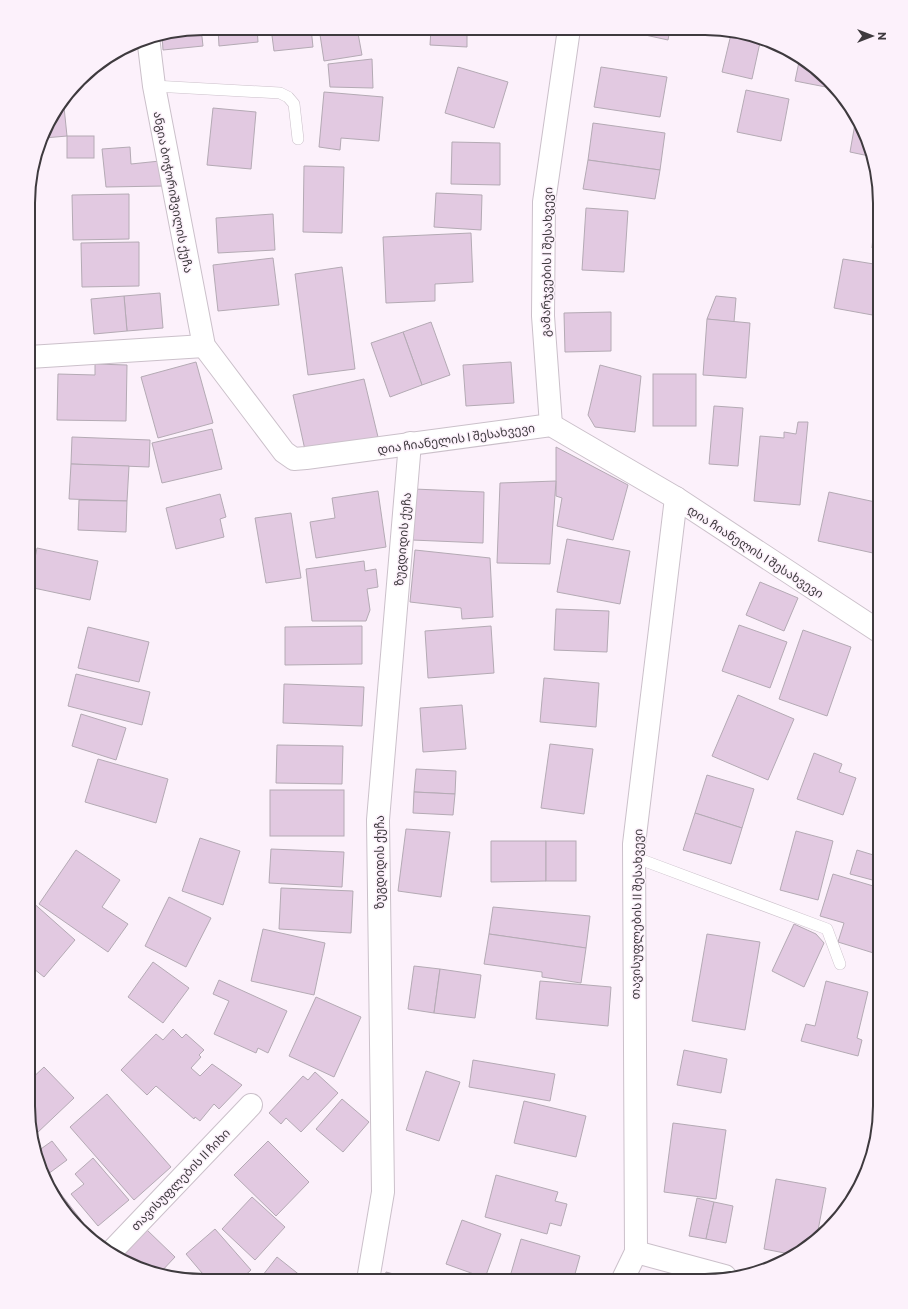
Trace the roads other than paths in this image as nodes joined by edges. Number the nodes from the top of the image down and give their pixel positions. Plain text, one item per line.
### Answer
1 (567, 35) edge
2 (149, 44) edge
3 (154, 86) junction
4 (298, 139) dead end
5 (204, 346) junction
6 (35, 357) edge
7 (551, 425) junction
8 (410, 444) junction
9 (676, 498) junction
10 (873, 627) edge
11 (634, 857) junction
12 (840, 964) dead end
13 (251, 1105) dead end
14 (114, 1249) edge
15 (636, 1252) junction
16 (369, 1274) edge
17 (625, 1274) edge
18 (717, 1274) edge

1 - 7 street, გამარჯვების I შესახვევი
2 - 3 street, ანგია ბოჭორიშვილის ქუჩა
3 - 4 lane
3 - 5 street, ანგია ბოჭორიშვილის ქუჩა
5 - 6 street
5 - 8 street, დია ჩიანელის I შესახვევი
7 - 8 street, დია ჩიანელის I შესახვევი
7 - 9 street, დია ჩიანელის I შესახვევი
8 - 16 street, ზუგდიდის ქუჩა
9 - 10 street, დია ჩიანელის I შესახვევი
9 - 11 street, თავისუფლების II შესახვევი
11 - 12 lane
11 - 15 street, თავისუფლების II შესახვევი
13 - 14 street, თავისუფლების II ჩიხი
15 - 17 street, თავისუფლების II შესახვევი
15 - 18 street

